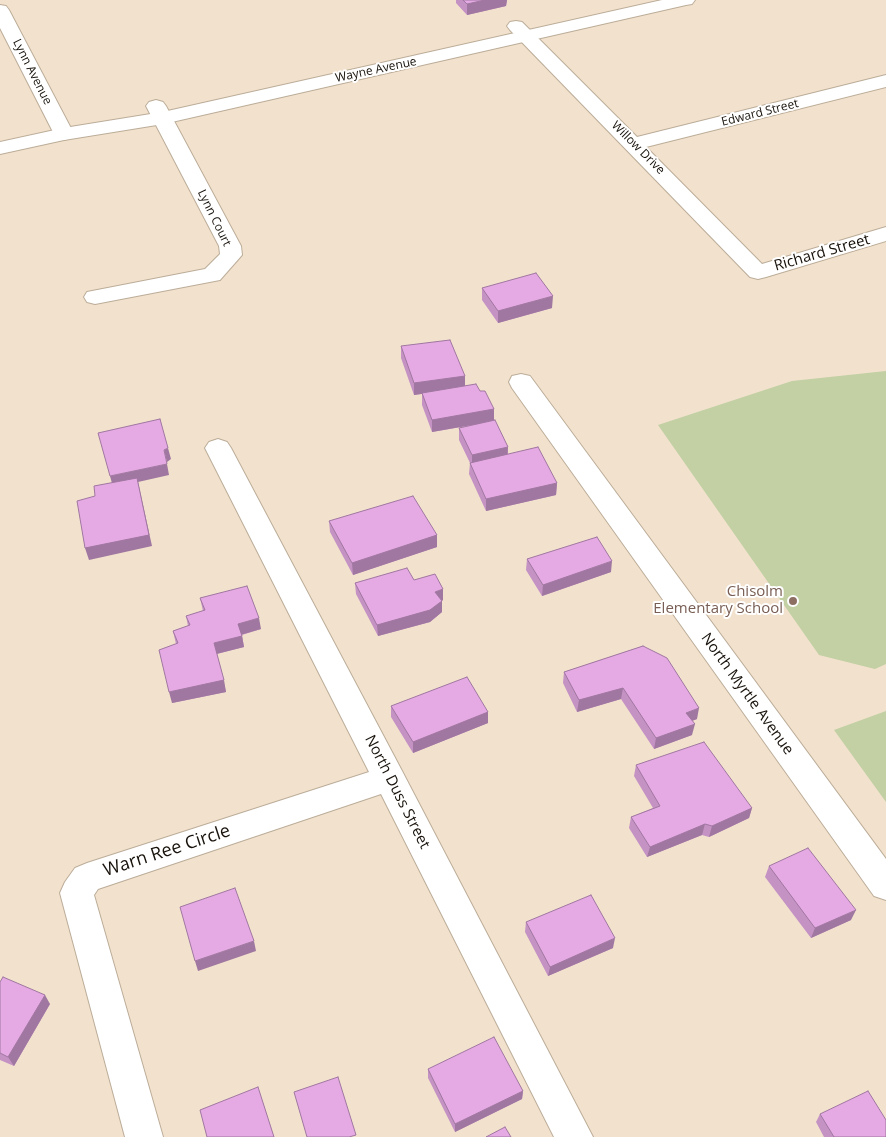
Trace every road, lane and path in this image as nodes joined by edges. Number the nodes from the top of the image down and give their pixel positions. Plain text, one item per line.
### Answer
1 (16, 0) edge
2 (629, 0) edge
3 (686, 0) edge
4 (0, 3) edge
5 (0, 10) edge
6 (610, 11) junction
7 (522, 32) junction
8 (886, 81) edge
9 (160, 112) junction
10 (64, 134) junction
11 (634, 144) junction
12 (0, 148) edge
13 (886, 234) edge
14 (758, 272) joint
15 (95, 298) dead end
16 (521, 382) dead end
17 (218, 448) dead end
18 (390, 778) junction
19 (886, 885) edge
20 (144, 1137) edge
21 (574, 1137) edge

1 - 4 street
2 - 6 street, Wayne Avenue
3 - 6 street, Wayne Avenue
5 - 10 street, Lynn Avenue
6 - 7 street, Wayne Avenue
7 - 9 street, Wayne Avenue
7 - 11 street, Willow Drive
8 - 11 street, Edward Street
9 - 10 street, Wayne Avenue
9 - 15 street, Lynn Court
10 - 12 street, Wayne Avenue
11 - 14 street, Willow Drive
13 - 14 street, Richard Street
16 - 19 street, North Myrtle Avenue
17 - 18 street, North Duss Street
18 - 20 street, Warn Ree Circle
18 - 21 street, North Duss Street

